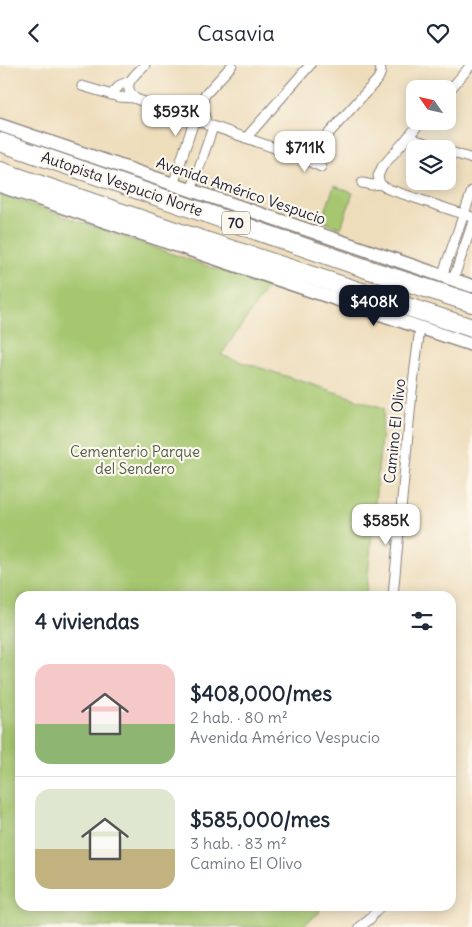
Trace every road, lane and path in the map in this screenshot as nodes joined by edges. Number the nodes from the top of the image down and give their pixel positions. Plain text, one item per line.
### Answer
1 (144, 65) edge
2 (232, 65) edge
3 (310, 65) edge
4 (380, 65) edge
5 (471, 65) edge
6 (130, 81) junction
7 (456, 83) edge
8 (82, 85) dead end
9 (132, 94) junction
10 (110, 95) junction
11 (204, 96) junction
12 (185, 117) junction
13 (194, 121) junction
14 (0, 125) edge
15 (210, 126) junction
16 (414, 130) edge
17 (408, 137) junction
18 (246, 138) junction
19 (416, 140) edge
20 (0, 141) edge
21 (456, 153) edge
22 (306, 156) junction
23 (471, 156) edge
24 (321, 167) dead end
25 (0, 171) edge
26 (362, 183) dead end
27 (380, 183) junction
28 (173, 185) junction
29 (0, 186) edge
30 (191, 191) junction
31 (472, 191) edge
32 (468, 215) edge
33 (472, 225) edge
34 (454, 243) junction
35 (465, 247) junction
36 (448, 278) junction
37 (472, 286) edge
38 (472, 303) edge
39 (420, 328) junction
40 (472, 328) edge
41 (472, 345) edge
42 (394, 591) edge
43 (376, 911) edge
44 (360, 927) edge

1 - 6 street
2 - 11 street
3 - 18 street
4 - 22 street
5 - 7 street
6 - 9 street
6 - 10 street
8 - 10 street
9 - 10 street
9 - 12 street
11 - 12 street
11 - 15 street
12 - 13 street
13 - 15 street
13 - 28 street
14 - 28 main road, Avenida Américo Vespucio
15 - 18 street
15 - 30 street
16 - 17 street
17 - 19 street
17 - 27 street
18 - 22 street
20 - 38 highway, Autopista Vespucio Norte / 70
21 - 23 street
22 - 24 street
25 - 40 highway, Autopista Vespucio Norte / 70
26 - 27 street
27 - 32 street
28 - 30 main road, Avenida Américo Vespucio
29 - 39 main road
30 - 36 main road, Avenida Américo Vespucio
31 - 32 street
32 - 34 street
33 - 35 street
34 - 35 street
34 - 36 street
35 - 36 street
36 - 37 main road, Avenida Américo Vespucio
39 - 41 main road
39 - 42 street, Camino El Olivo
43 - 44 street

